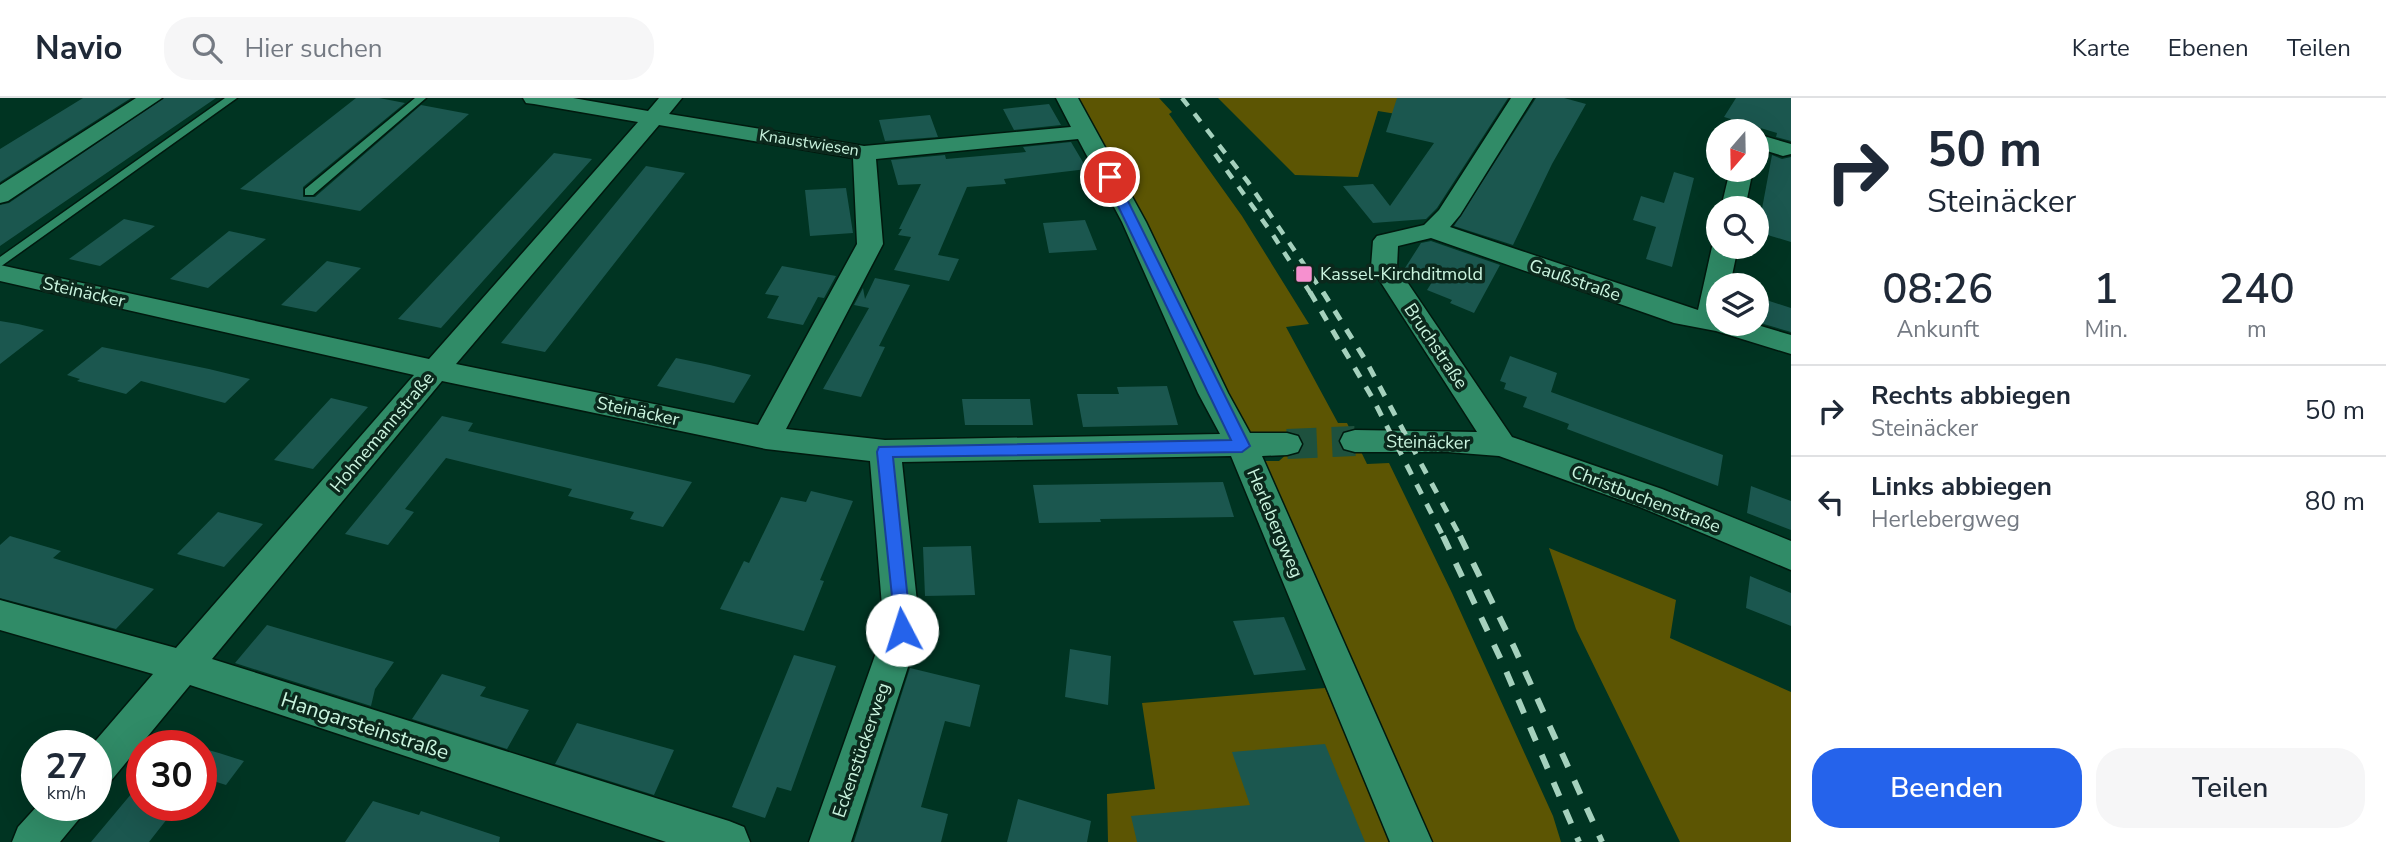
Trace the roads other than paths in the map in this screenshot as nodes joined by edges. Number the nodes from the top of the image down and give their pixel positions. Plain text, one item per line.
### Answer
1 (151, 98) edge
2 (232, 98) edge
3 (421, 98) edge
4 (534, 98) edge
5 (1067, 98) edge
6 (1521, 98) edge
7 (662, 108) edge
8 (1086, 132) junction
9 (1769, 145) edge
10 (1783, 149) dead end
11 (864, 153) junction
12 (309, 191) dead end
13 (0, 196) edge
14 (1433, 230) junction
15 (0, 263) edge
16 (0, 273) edge
17 (1706, 320) edge
18 (1764, 336) edge
19 (1791, 345) edge
20 (435, 370) junction
21 (766, 438) junction
22 (1355, 441) tunnel mouth
23 (1287, 444) tunnel mouth
24 (1501, 445) junction
25 (1242, 446) junction
26 (885, 452) junction
27 (1791, 556) edge
28 (0, 615) edge
29 (184, 667) junction
30 (112, 750) edge
31 (51, 821) edge
32 (33, 842) edge
33 (729, 842) edge
34 (830, 842) edge
35 (1411, 842) edge

1 - 13 street
2 - 15 lane
3 - 12 lane
4 - 7 street, Knaustwiesen
5 - 8 street, Herlebergweg
6 - 14 street
7 - 11 street, Knaustwiesen
7 - 20 street, Hohnemannstraße
8 - 11 street, Knaustwiesen
8 - 25 street, Herlebergweg
9 - 10 street
11 - 21 street
14 - 17 street, Gaußstraße
14 - 24 street, Bruchstraße
16 - 20 street, Steinäcker
18 - 19 street, Gaußstraße
20 - 21 street, Steinäcker
20 - 29 street, Hohnemannstraße
21 - 26 street, Steinäcker
22 - 24 street, Steinäcker
23 - 25 street, Steinäcker
24 - 27 street, Christbuchenstraße
25 - 26 street, Steinäcker
25 - 35 street, Herlebergweg
26 - 34 street, Eckenstückerweg
28 - 29 street, Hangarsteinstraße
29 - 30 street, Hohnemannstraße
29 - 33 street, Hangarsteinstraße
31 - 32 street

